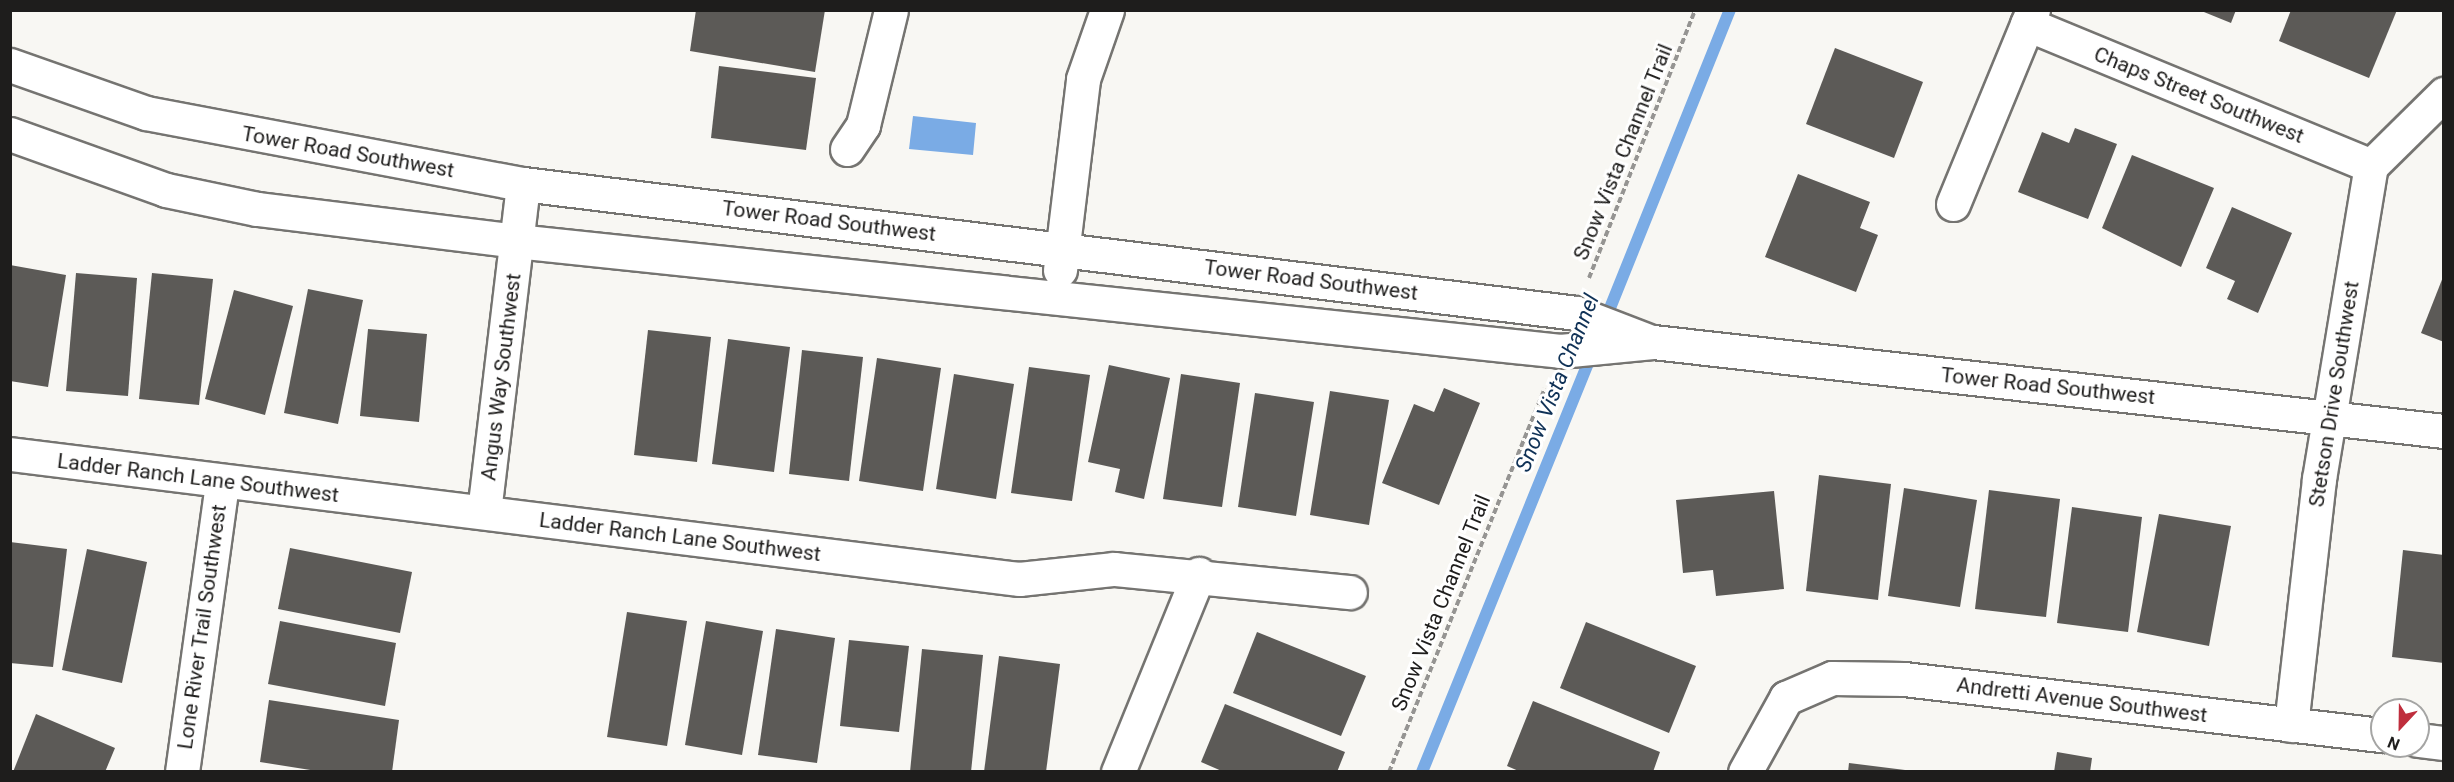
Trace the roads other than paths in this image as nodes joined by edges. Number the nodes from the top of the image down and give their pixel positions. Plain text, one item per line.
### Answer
1 (891, 10) edge
2 (1107, 10) edge
3 (2030, 17) edge
4 (10, 65) edge
5 (2444, 94) edge
6 (10, 134) edge
7 (847, 149) dead end
8 (2371, 166) junction
9 (523, 184) junction
10 (1953, 204) dead end
11 (516, 241) junction
12 (1062, 248) junction
13 (1057, 295) junction
14 (1653, 342) junction
15 (2329, 417) junction
16 (2444, 431) edge
17 (10, 454) edge
18 (222, 482) junction
19 (484, 512) junction
20 (1199, 574) junction
21 (1350, 592) dead end
22 (2291, 725) junction
23 (2370, 734) edge
24 (182, 771) edge
25 (1118, 771) edge
26 (1745, 771) edge

1 - 7 street
2 - 12 street
3 - 8 street, Chaps Street Southwest
3 - 10 street
4 - 9 street, Tower Road Southwest
5 - 8 street
6 - 11 street, Tower Road Southwest
8 - 15 street, Stetson Drive Southwest
9 - 11 street, Angus Way Southwest
9 - 12 street, Tower Road Southwest
11 - 13 street, Tower Road Southwest
11 - 19 street, Angus Way Southwest
12 - 13 street
12 - 14 street, Tower Road Southwest
13 - 14 street, Tower Road Southwest
14 - 15 street, Tower Road Southwest
15 - 16 street, Tower Road Southwest
15 - 22 street, Stetson Drive Southwest
17 - 18 street, Ladder Ranch Lane Southwest
18 - 19 street, Ladder Ranch Lane Southwest
18 - 24 street, Lone River Trail Southwest
19 - 20 street, Ladder Ranch Lane Southwest
20 - 21 street, Ladder Ranch Lane Southwest
20 - 25 street
22 - 23 street, Andretti Avenue Southwest
22 - 26 street, Andretti Avenue Southwest

